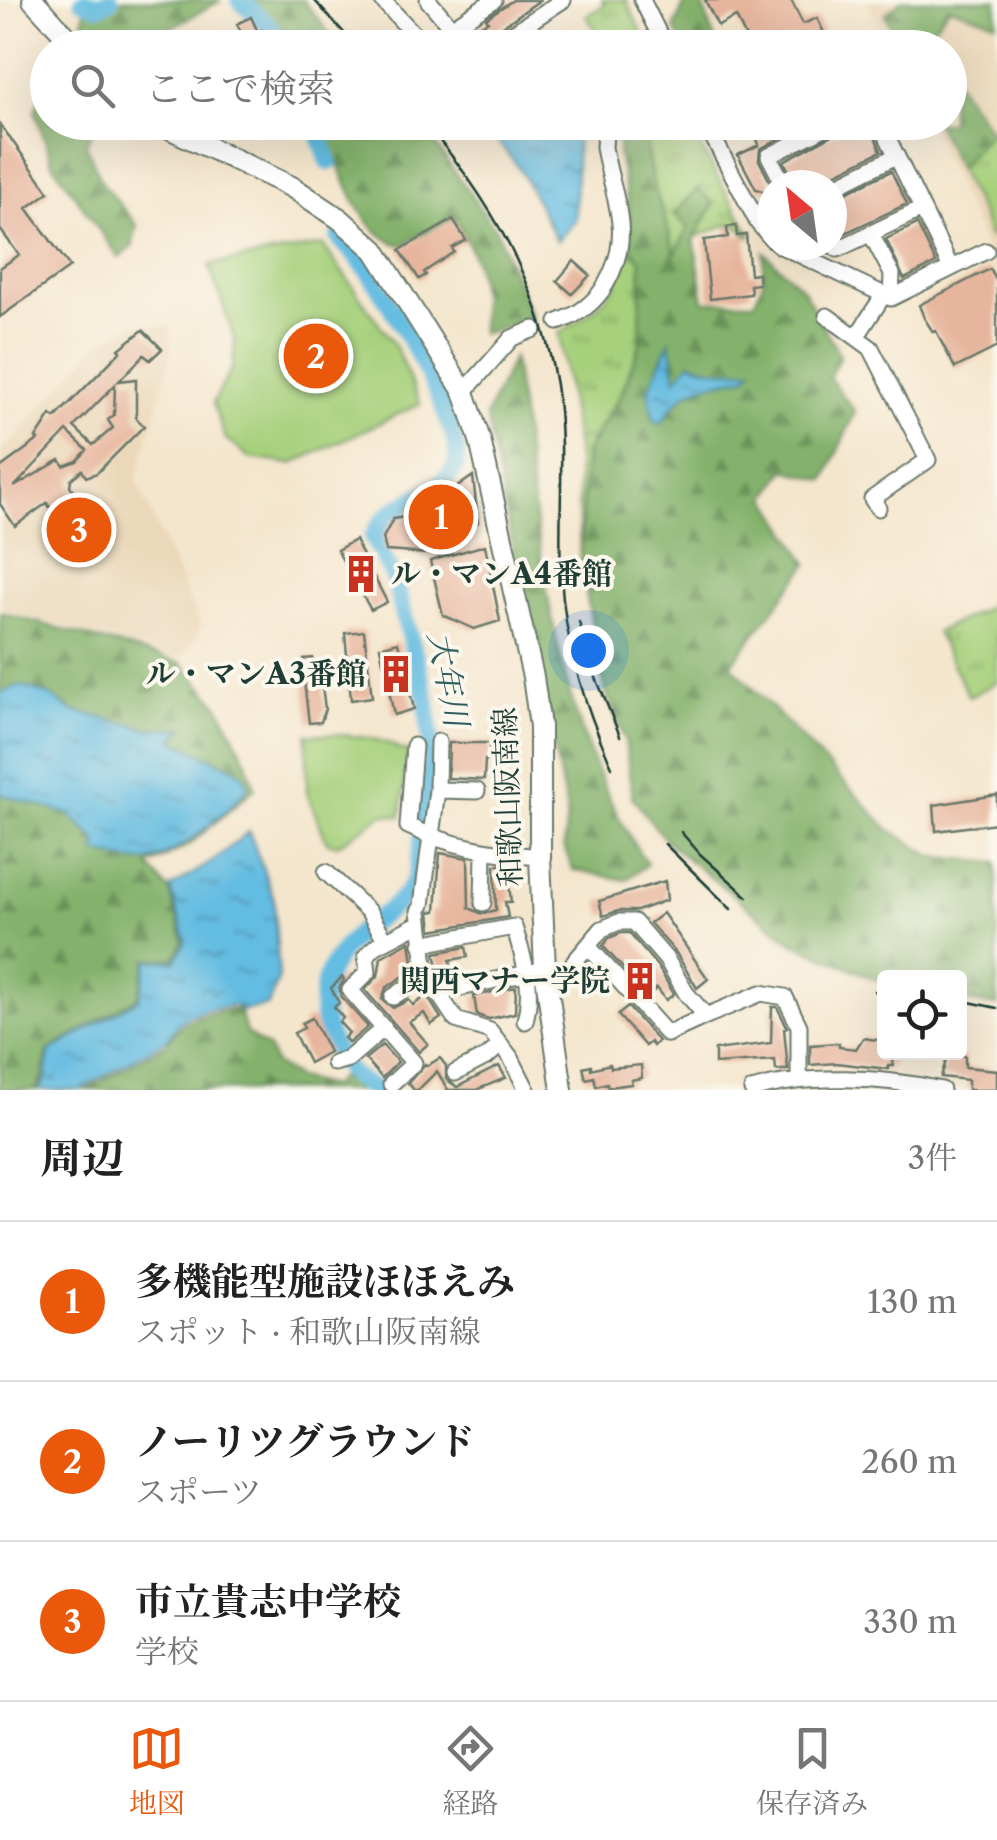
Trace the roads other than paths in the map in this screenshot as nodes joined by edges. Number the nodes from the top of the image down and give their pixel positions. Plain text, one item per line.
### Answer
1 (33, 0) edge
2 (382, 0) edge
3 (428, 0) edge
4 (494, 0) edge
5 (563, 0) edge
6 (642, 0) edge
7 (452, 28) junction
8 (60, 30) edge
9 (411, 30) edge
10 (449, 30) edge
11 (517, 30) edge
12 (657, 30) edge
13 (194, 140) edge
14 (604, 140) edge
15 (715, 140) edge
16 (801, 140) edge
17 (888, 140) edge
18 (896, 156) junction
19 (776, 170) edge
20 (847, 180) edge
21 (922, 209) junction
22 (757, 221) edge
23 (871, 234) junction
24 (847, 245) edge
25 (986, 251) dead end
26 (810, 260) edge
27 (952, 268) junction
28 (887, 297) junction
29 (827, 316) dead end
30 (558, 322) dead end
31 (534, 329) dead end
32 (857, 336) junction
33 (464, 392) junction
34 (878, 508) dead end
35 (437, 790) junction
36 (476, 791) dead end
37 (431, 837) junction
38 (484, 852) junction
39 (540, 856) junction
40 (326, 872) dead end
41 (482, 902) dead end
42 (420, 913) junction
43 (386, 942) junction
44 (421, 944) junction
45 (589, 948) junction
46 (537, 971) junction
47 (426, 975) junction
48 (548, 993) junction
49 (438, 994) junction
50 (394, 997) dead end
51 (706, 1016) junction
52 (525, 1021) dead end
53 (384, 1028) junction
54 (553, 1030) junction
55 (500, 1045) junction
56 (342, 1061) dead end
57 (455, 1073) dead end
58 (799, 1079) junction
59 (391, 1084) dead end
60 (525, 1086) edge
61 (507, 1090) edge
62 (562, 1090) edge
63 (573, 1090) edge
64 (752, 1090) edge
65 (942, 1090) edge

1 - 8 main road
2 - 9 street
3 - 7 street
4 - 7 street
5 - 11 street
6 - 12 street
7 - 10 street
13 - 33 main road, 和歌山阪南線
14 - 30 street
15 - 22 street
16 - 19 street
17 - 18 street
18 - 20 street
18 - 21 street
21 - 23 street
21 - 27 street
23 - 24 street
23 - 28 street
25 - 27 street
26 - 28 street
27 - 28 street
28 - 32 street
29 - 32 street
31 - 33 street
32 - 34 street
33 - 39 main road, 和歌山阪南線
35 - 36 street
35 - 37 street
35 - 37 street
37 - 38 street
37 - 42 street
38 - 39 street
38 - 41 street
39 - 46 main road, 和歌山阪南線
40 - 43 street
42 - 43 street
42 - 44 street
43 - 53 street
44 - 46 street
44 - 47 street
45 - 48 street
45 - 51 street
45 - 51 street
46 - 48 main road, 和歌山阪南線
46 - 49 street
46 - 52 street
47 - 49 street
47 - 50 street
48 - 54 main road, 和歌山阪南線
49 - 55 street
51 - 58 street
53 - 56 street
53 - 59 street
54 - 62 main road, 和歌山阪南線
54 - 63 main road, 和歌山阪南線
55 - 57 street
55 - 60 street
58 - 64 street
58 - 65 street
60 - 61 street

